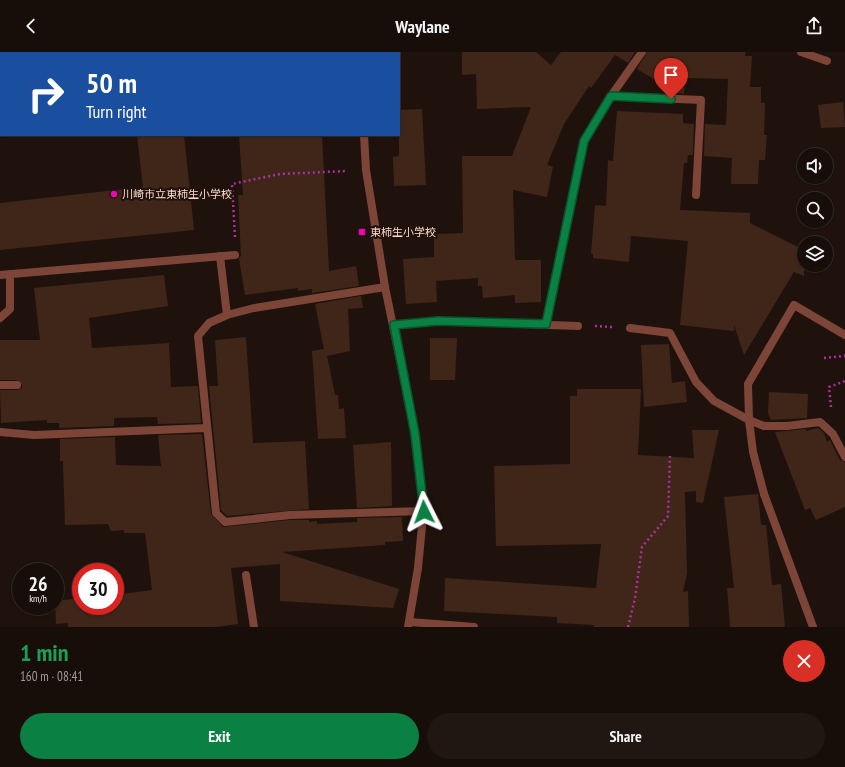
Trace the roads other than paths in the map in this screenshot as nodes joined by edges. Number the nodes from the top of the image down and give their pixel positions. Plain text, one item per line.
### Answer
1 (642, 52) edge
2 (801, 52) edge
3 (827, 61) dead end
4 (611, 96) junction
5 (364, 136) edge
6 (696, 196) dead end
7 (236, 255) road end
8 (220, 256) junction
9 (10, 274) junction
10 (0, 275) edge
11 (385, 287) junction
12 (227, 315) junction
13 (0, 318) edge
14 (546, 324) junction
15 (394, 325) junction
16 (578, 326) road end
17 (630, 328) road end
18 (845, 335) edge
19 (0, 385) edge
20 (17, 385) dead end
21 (749, 420) junction
22 (207, 428) junction
23 (0, 432) edge
24 (845, 457) edge
25 (424, 512) junction
26 (246, 575) dead end
27 (409, 625) edge
28 (254, 627) edge
29 (474, 627) edge
30 (813, 627) edge

1 - 4 street
2 - 3 street
4 - 6 street
4 - 14 street
5 - 11 street
7 - 8 street
8 - 9 street
8 - 12 street
9 - 10 street
9 - 13 street
11 - 12 street
11 - 15 street
12 - 22 street
14 - 15 street
14 - 16 street
15 - 25 street
17 - 21 street
18 - 21 street
19 - 20 street
21 - 24 street
21 - 30 street
22 - 23 street
22 - 25 street
25 - 27 street
26 - 28 street
27 - 29 street

